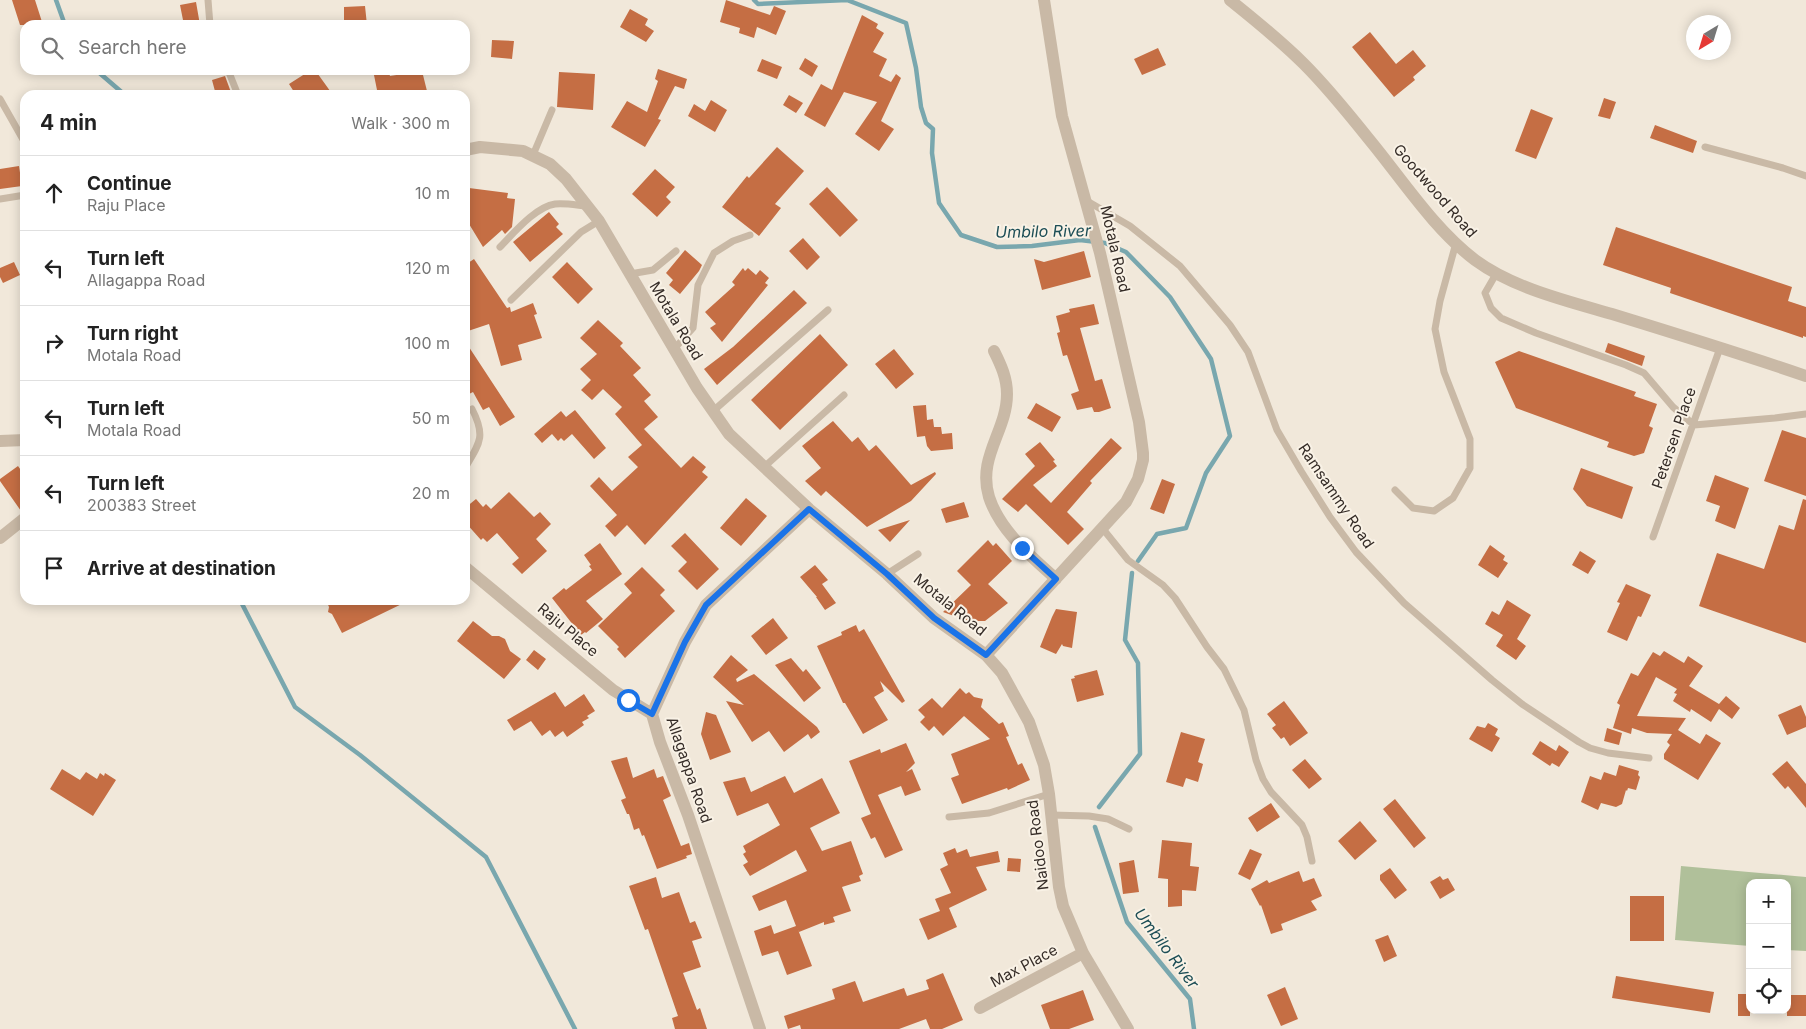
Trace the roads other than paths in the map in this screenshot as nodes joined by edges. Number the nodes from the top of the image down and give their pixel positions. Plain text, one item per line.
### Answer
1 (208, 0) edge
2 (1044, 0) edge
3 (1230, 0) edge
4 (210, 20) edge
5 (230, 75) edge
6 (236, 90) edge
7 (0, 99) edge
8 (552, 110) dead end
9 (20, 134) edge
10 (1705, 147) dead end
11 (470, 149) edge
12 (533, 155) junction
13 (1806, 176) edge
14 (20, 196) edge
15 (0, 199) edge
16 (1087, 201) junction
17 (589, 206) junction
18 (599, 220) junction
19 (750, 235) dead end
20 (1456, 243) junction
21 (500, 247) dead end
22 (676, 251) dead end
23 (630, 274) junction
24 (1496, 274) junction
25 (511, 300) dead end
26 (828, 310) dead end
27 (1720, 348) junction
28 (674, 349) junction
29 (994, 351) dead end
30 (1806, 376) edge
31 (844, 396) dead end
32 (472, 409) dead end
33 (712, 412) junction
34 (1806, 414) edge
35 (1694, 425) junction
36 (20, 440) edge
37 (0, 441) edge
38 (470, 459) edge
39 (764, 468) junction
40 (1395, 490) dead end
41 (809, 509) junction
42 (20, 522) edge
43 (1103, 529) junction
44 (1654, 537) dead end
45 (0, 538) edge
46 (918, 554) dead end
47 (470, 571) edge
48 (887, 574) junction
49 (1056, 579) junction
50 (986, 655) junction
51 (652, 714) junction
52 (1650, 758) dead end
53 (1049, 794) junction
54 (1051, 815) junction
55 (949, 817) dead end
56 (1129, 829) dead end
57 (1312, 861) dead end
58 (1083, 953) junction
59 (980, 1008) dead end
60 (760, 1029) edge
61 (1128, 1029) edge

1 - 4 lane
2 - 16 street, Motala Road
3 - 20 street, Goodwood Road
5 - 6 lane
7 - 9 lane
8 - 12 lane
10 - 13 lane
11 - 12 street, Motala Road
12 - 17 street, Motala Road
14 - 15 lane
16 - 43 street, Motala Road
16 - 52 lane, Ramsammy Road
17 - 18 street, Motala Road
17 - 21 lane
18 - 23 street, Motala Road
18 - 25 lane
19 - 28 lane
20 - 24 street, Goodwood Road
20 - 40 lane
22 - 23 lane
23 - 28 street, Motala Road
24 - 27 street, Goodwood Road
24 - 35 lane
26 - 33 lane
27 - 30 street, Goodwood Road
27 - 35 lane, Petersen Place
28 - 33 street, Motala Road
29 - 49 street
31 - 39 lane
32 - 38 lane
33 - 39 street, Motala Road
34 - 35 lane
35 - 44 lane, Petersen Place
36 - 37 street
39 - 41 street, Motala Road
41 - 48 street, Motala Road
41 - 51 street, Allagappa Road
42 - 45 street
43 - 49 street, Motala Road
43 - 57 lane
46 - 48 lane
47 - 51 street, Raju Place
48 - 50 street, Motala Road
49 - 50 street, Motala Road
50 - 53 street, Naidoo Road
51 - 60 street, Allagappa Road
53 - 54 street, Naidoo Road
53 - 55 lane
54 - 56 lane
54 - 58 street, Naidoo Road
58 - 59 street, Max Place
58 - 61 street, Naidoo Road

